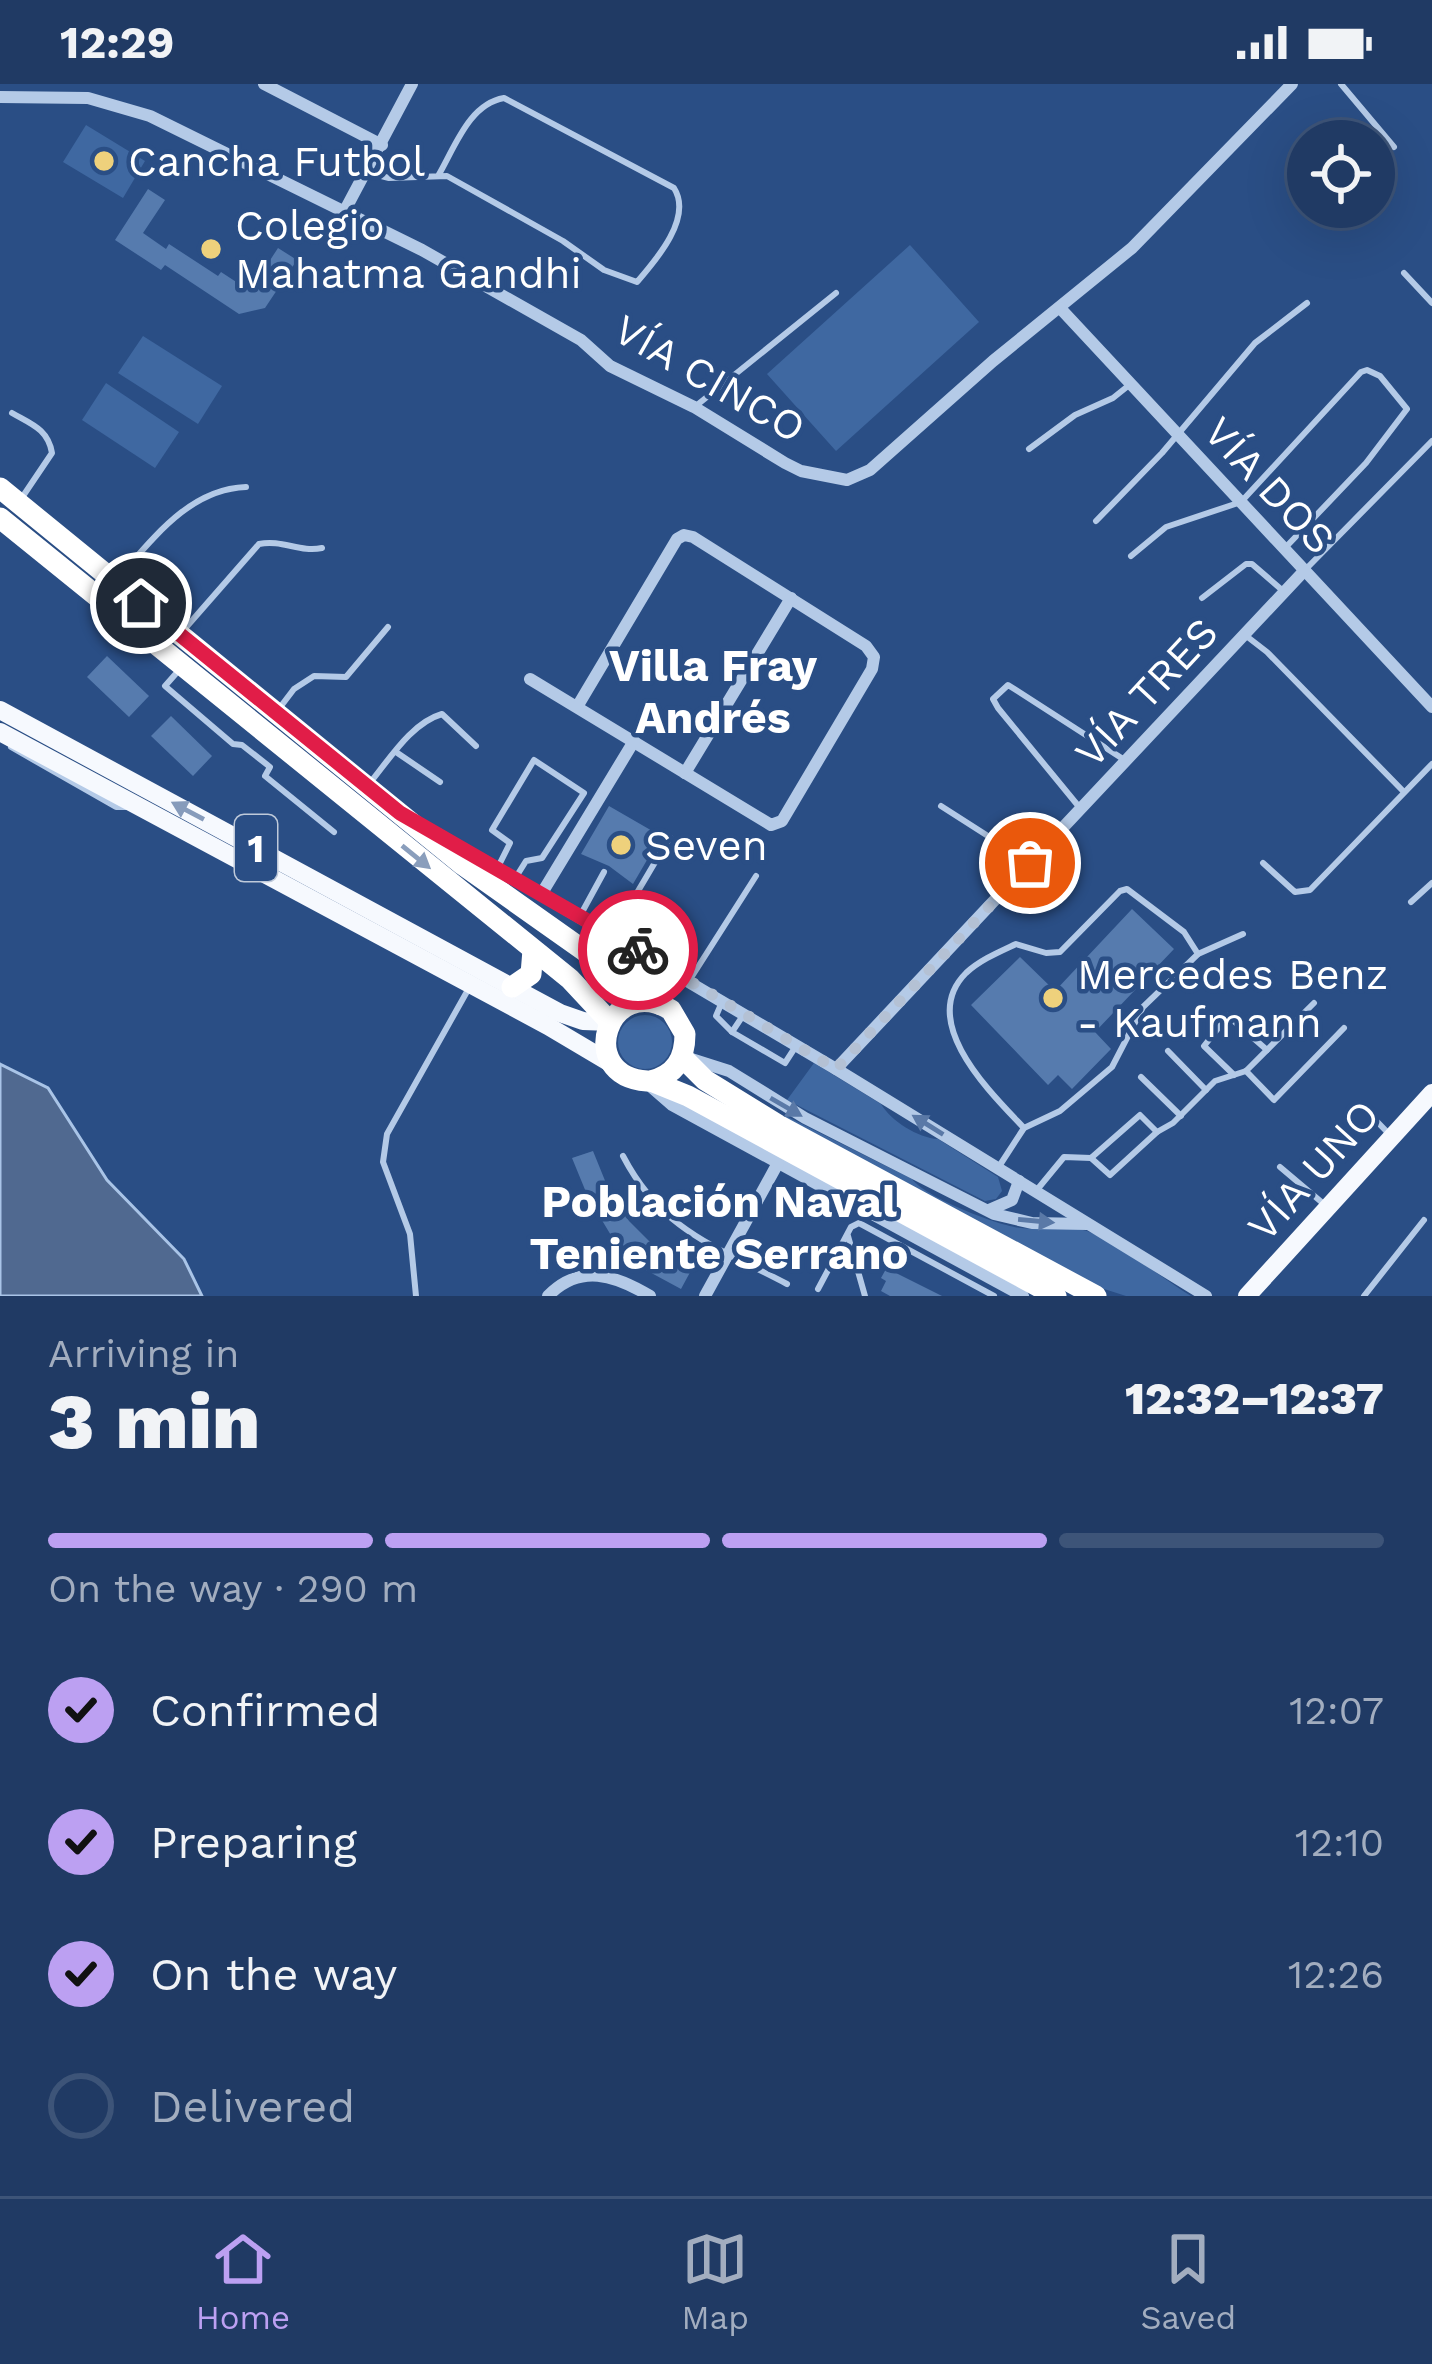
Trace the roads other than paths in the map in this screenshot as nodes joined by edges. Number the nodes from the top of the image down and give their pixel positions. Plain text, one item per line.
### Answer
1 (264, 84) edge
2 (412, 84) edge
3 (1292, 84) edge
4 (1341, 84) edge
5 (0, 97) edge
6 (1371, 120) edge
7 (382, 145) junction
8 (366, 172) junction
9 (438, 176) junction
10 (344, 212) junction
11 (1404, 272) dead end
12 (836, 293) dead end
13 (1307, 303) dead end
14 (1432, 303) edge
15 (1060, 308) junction
16 (1131, 384) junction
17 (694, 407) junction
18 (12, 413) dead end
19 (1177, 433) junction
20 (1432, 441) edge
21 (1029, 449) dead end
22 (246, 487) dead end
23 (0, 488) edge
24 (20, 502) junction
25 (1241, 502) junction
26 (0, 518) edge
27 (1096, 521) dead end
28 (322, 548) dead end
29 (1285, 548) junction
30 (1131, 556) dead end
31 (1305, 570) junction
32 (115, 581) junction
33 (1284, 593) junction
34 (791, 598) junction
35 (1202, 598) dead end
36 (388, 628) dead end
37 (180, 635) junction
38 (1244, 635) junction
39 (183, 666) junction
40 (530, 679) dead end
41 (577, 707) junction
42 (1432, 707) edge
43 (0, 710) edge
44 (276, 713) junction
45 (2, 732) edge
46 (634, 741) junction
47 (476, 746) dead end
48 (396, 752) junction
49 (1126, 761) junction
50 (1432, 764) edge
51 (685, 772) junction
52 (440, 782) dead end
53 (367, 787) junction
54 (1404, 793) junction
55 (940, 806) dead end
56 (1081, 809) junction
57 (400, 813) junction
58 (334, 832) dead end
59 (670, 838) dead end
60 (1030, 863) junction
61 (1263, 863) dead end
62 (498, 867) junction
63 (604, 872) dead end
64 (756, 876) dead end
65 (516, 878) junction
66 (1432, 883) edge
67 (542, 893) junction
68 (1411, 902) dead end
69 (580, 916) junction
70 (1243, 934) dead end
71 (612, 935) junction
72 (533, 950) junction
73 (1198, 954) junction
74 (689, 981) junction
75 (470, 984) junction
76 (512, 987) junction
77 (723, 1001) junction
78 (1314, 1003) dead end
79 (661, 1005) junction
80 (744, 1013) junction
81 (610, 1022) junction
82 (1344, 1028) dead end
83 (771, 1030) junction
84 (732, 1032) junction
85 (796, 1045) junction
86 (760, 1048) junction
87 (1267, 1050) junction
88 (1168, 1051) dead end
89 (682, 1057) junction
90 (612, 1064) junction
91 (836, 1069) junction
92 (1246, 1071) junction
93 (1234, 1075) junction
94 (1141, 1077) dead end
95 (649, 1081) junction
96 (1207, 1090) junction
97 (1429, 1102) edge
98 (1360, 1104) dead end
99 (1180, 1116) junction
100 (1024, 1128) junction
101 (1157, 1132) junction
102 (1392, 1137) junction
103 (623, 1156) dead end
104 (1091, 1158) junction
105 (778, 1163) junction
106 (1280, 1167) dead end
107 (998, 1168) junction
108 (1019, 1181) junction
109 (1036, 1191) junction
110 (1328, 1208) junction
111 (985, 1210) junction
112 (1424, 1220) dead end
113 (1088, 1224) junction
114 (848, 1233) junction
115 (728, 1253) junction
116 (787, 1283) dead end
117 (818, 1289) dead end
118 (416, 1296) edge
119 (548, 1296) edge
120 (650, 1296) edge
121 (705, 1296) edge
122 (865, 1296) edge
123 (994, 1296) edge
124 (1023, 1296) edge
125 (1056, 1296) edge
126 (1096, 1296) edge
127 (1206, 1296) edge
128 (1247, 1296) edge
129 (1364, 1296) edge

1 - 7 street
2 - 7 street
3 - 15 street, VÍA CINCO
4 - 6 lane
5 - 10 street, VÍA CINCO
7 - 8 street
8 - 9 lane
8 - 10 street
9 - 9 lane
10 - 17 street, VÍA CINCO
11 - 14 lane
12 - 17 lane
13 - 19 lane
15 - 16 street, VÍA DOS
15 - 17 street, VÍA CINCO
16 - 19 street, VÍA DOS
16 - 21 lane
18 - 24 lane
19 - 25 street, VÍA DOS
19 - 27 lane
20 - 31 lane
22 - 32 lane
23 - 24 highway
24 - 32 highway
25 - 29 street, VÍA DOS
25 - 29 lane
25 - 30 lane
26 - 39 highway
28 - 37 lane
29 - 31 street, VÍA DOS
31 - 33 street, VÍA TRES
31 - 42 street, VÍA DOS
32 - 37 highway
33 - 35 lane
33 - 38 street, VÍA TRES
34 - 41 street
34 - 51 street
34 - 51 street
36 - 44 lane
37 - 44 highway
38 - 49 street, VÍA TRES
38 - 54 lane
39 - 58 lane
39 -> 72 highway
40 - 41 street
41 - 46 street
76 -> 43 main road, 1
44 - 53 highway
45 - 75 main road, 1
46 - 51 street
46 - 67 street
47 - 48 lane
48 - 52 lane
48 - 53 lane
49 - 56 street, VÍA TRES
49 - 56 lane
50 - 54 lane
53 - 57 highway
54 - 61 lane
55 - 60 lane
56 - 60 street, VÍA TRES
57 - 62 street
57 - 79 highway
59 - 71 lane
60 - 91 street, VÍA TRES
62 - 65 street
62 - 65 lane
63 - 69 lane
64 - 74 lane
65 - 67 street
66 - 68 lane
67 - 69 street
69 - 71 street
70 - 73 lane
71 - 74 street
72 - 76 highway
72 - 81 highway
73 - 100 lane
73 - 100 lane
74 - 77 street
75 - 90 main road, 1
75 - 118 lane
76 - 81 main road, 1
77 - 80 street
77 - 84 lane
78 - 87 lane
79 - 81 highway
79 - 89 highway
80 - 83 street
80 - 84 lane
81 - 90 highway
82 - 92 lane
83 - 85 street
83 - 86 lane
84 - 86 lane
85 - 86 lane
85 - 91 street
87 - 92 lane
87 - 93 lane
88 - 96 lane
89 - 95 highway
89 -> 111 street
89 - 126 highway
90 - 95 highway, 1
107 -> 91 street
92 - 93 lane
93 - 96 lane
94 - 99 lane
95 - 105 street
95 - 125 highway, 1
96 - 99 lane
97 - 102 main road, VÍA UNO
98 - 102 lane
99 - 101 lane
100 - 107 lane
101 - 104 lane
101 - 104 lane
102 - 110 main road, VÍA UNO
103 - 115 lane
104 - 109 lane
105 - 115 street
105 - 124 street
106 - 110 lane
107 - 108 street
108 - 109 street
108 - 111 street
109 - 113 street
110 - 128 main road, VÍA UNO
111 -> 113 street
112 - 129 lane
113 - 127 street
114 - 117 lane
114 - 122 lane
114 - 123 lane
115 - 116 lane
115 - 121 street
119 - 120 street

